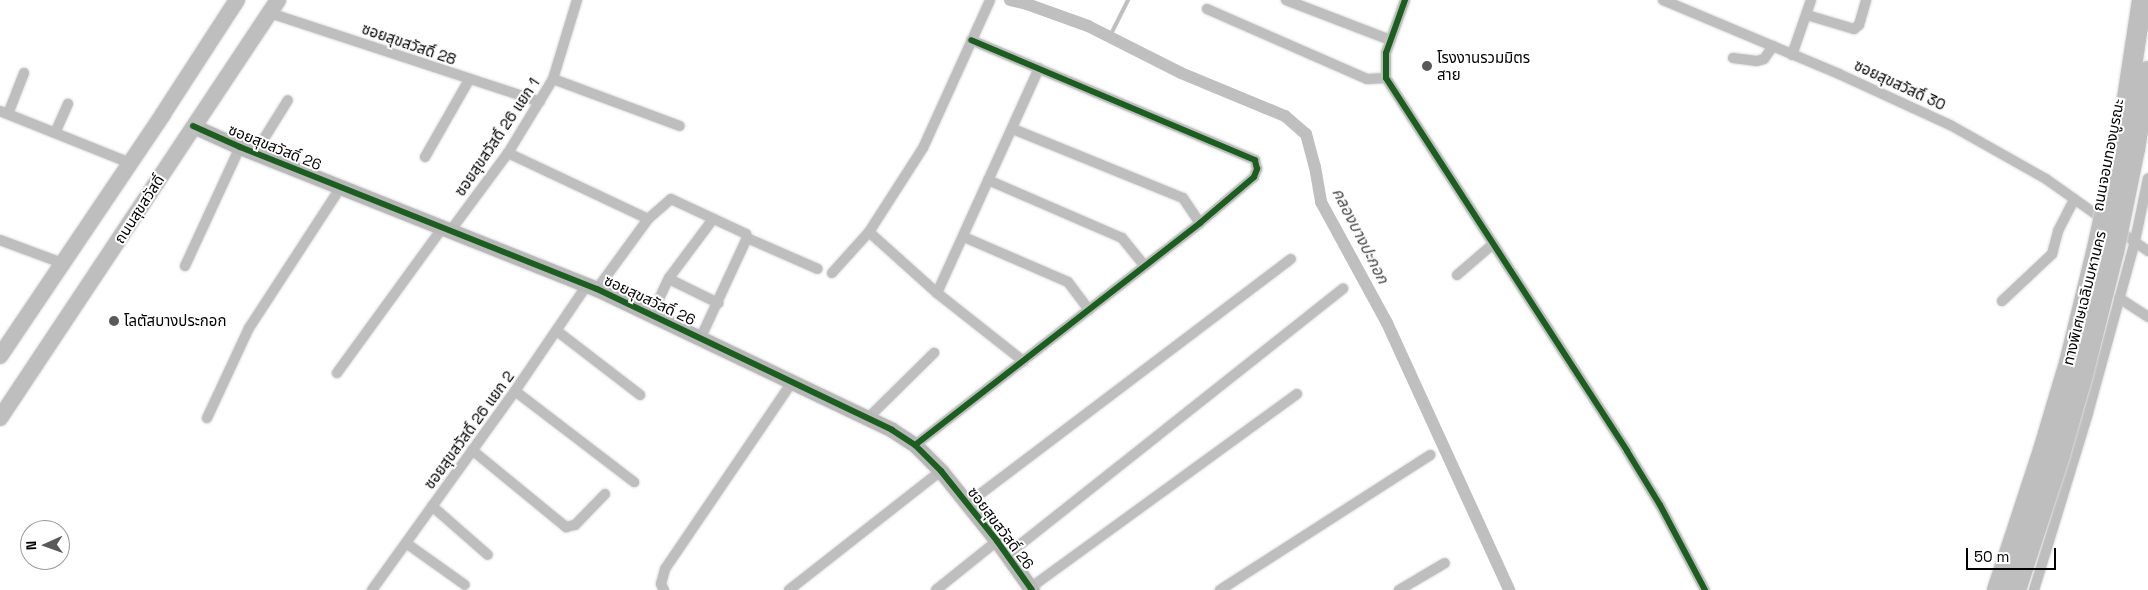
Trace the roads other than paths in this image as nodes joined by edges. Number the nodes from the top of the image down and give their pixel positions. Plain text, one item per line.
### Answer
1 (237, 0) edge
2 (577, 0) edge
3 (1286, 0) edge
4 (1404, 0) edge
5 (1663, 0) edge
6 (1811, 0) edge
7 (1866, 0) edge
8 (2142, 0) edge
9 (988, 4) edge
10 (274, 6) edge
11 (1207, 9) dead end
12 (2148, 12) edge
13 (1807, 15) junction
14 (971, 40) junction
15 (1390, 40) junction
16 (1773, 46) junction
17 (1792, 55) junction
18 (1733, 58) dead end
19 (1039, 68) junction
20 (2148, 71) edge
21 (24, 74) dead end
22 (1386, 78) junction
23 (553, 79) junction
24 (469, 80) junction
25 (288, 100) dead end
26 (540, 102) junction
27 (68, 104) dead end
28 (4, 113) edge
29 (193, 126) junction
30 (680, 126) dead end
31 (1013, 129) junction
32 (55, 133) junction
33 (240, 147) junction
34 (255, 153) junction
35 (508, 153) junction
36 (425, 157) dead end
37 (130, 163) junction
38 (2148, 178) edge
39 (988, 180) junction
40 (341, 187) junction
41 (2074, 199) junction
42 (648, 219) junction
43 (713, 219) junction
44 (1200, 223) junction
45 (2110, 224) junction
46 (447, 228) junction
47 (869, 232) junction
48 (964, 237) junction
49 (747, 238) junction
50 (0, 240) edge
51 (2134, 241) junction
52 (1493, 244) junction
53 (2148, 251) edge
54 (1290, 259) dead end
55 (62, 262) junction
56 (185, 266) dead end
57 (1145, 266) junction
58 (818, 269) dead end
59 (832, 273) dead end
60 (1457, 275) dead end
61 (669, 279) junction
62 (592, 287) junction
63 (1343, 289) dead end
64 (937, 293) junction
65 (2119, 298) junction
66 (2002, 301) dead end
67 (718, 303) junction
68 (1089, 310) junction
69 (652, 314) junction
70 (2148, 317) edge
71 (557, 331) junction
72 (701, 337) junction
73 (934, 353) dead end
74 (0, 356) edge
75 (1022, 361) junction
76 (337, 373) dead end
77 (792, 382) junction
78 (515, 391) junction
79 (1297, 394) dead end
80 (640, 395) dead end
81 (0, 418) edge
82 (207, 418) dead end
83 (868, 418) junction
84 (915, 445) junction
85 (472, 450) junction
86 (1430, 455) dead end
87 (940, 471) junction
88 (634, 482) dead end
89 (605, 494) dead end
90 (967, 504) junction
91 (432, 506) junction
92 (997, 541) junction
93 (406, 543) junction
94 (488, 555) dead end
95 (1007, 556) junction
96 (1445, 563) dead end
97 (465, 585) dead end
98 (374, 589) edge
99 (1031, 589) edge
100 (664, 590) edge
101 (789, 590) edge
102 (936, 590) edge
103 (1220, 590) edge
104 (1398, 590) edge
105 (1705, 590) edge
106 (1998, 590) edge
107 (2006, 590) edge
108 (2016, 590) edge
109 (2034, 590) edge

1 - 37 main road
2 - 23 street, ซอยสุขสวัสดิ์ 26 แยก 1
3 - 15 street
4 - 15 street
5 - 16 street, ซอยสุขสวัสดิ์ 30
6 - 13 street
7 - 13 street
8 - 106 highway, ทางพิเศษเฉลิมมหานคร, bridge
9 - 14 street
10 - 24 street, ซอยสุขสวัสดิ์ 28
10 - 29 main road, ถนนสุขสวัสดิ์
11 - 22 street
12 - 45 street, ถนนจอมทองบูรณะ
13 - 17 street
14 - 19 street
14 - 47 street
15 - 22 street
16 - 17 street, ซอยสุขสวัสดิ์ 30
16 - 18 street
17 - 41 street, ซอยสุขสวัสดิ์ 30
19 - 31 street
19 - 44 street
20 - 108 highway, ทางพิเศษเฉลิมมหานคร, bridge
21 - 28 street
22 - 52 street
23 - 26 street, ซอยสุขสวัสดิ์ 26 แยก 1
23 - 30 street
24 - 26 street, ซอยสุขสวัสดิ์ 28
24 - 36 street
25 - 34 street
26 - 35 street, ซอยสุขสวัสดิ์ 26 แยก 1
27 - 32 street
28 - 32 street
29 - 33 street, ซอยสุขสวัสดิ์ 26
29 - 81 main road, ถนนสุขสวัสดิ์
31 - 39 street
31 - 44 street
32 - 37 street
33 - 34 street, ซอยสุขสวัสดิ์ 26
33 - 56 street
34 - 40 street, ซอยสุขสวัสดิ์ 26
35 - 42 street
35 - 46 street, ซอยสุขสวัสดิ์ 26 แยก 1
37 - 55 main road
38 - 51 street
39 - 48 street
39 - 57 street
40 - 46 street, ซอยสุขสวัสดิ์ 26
40 - 82 street
41 - 45 street, ซอยสุขสวัสดิ์ 30
41 - 66 street
42 - 43 street, ซอยสุขสวัสดิ์ 26 แยก 2
42 - 62 street, ซอยสุขสวัสดิ์ 26 แยก 2
43 - 49 street
43 - 61 street
44 - 57 street
45 - 51 street, ซอยสุขสวัสดิ์ 30
45 - 107 street, ถนนจอมทองบูรณะ
46 - 62 street, ซอยสุขสวัสดิ์ 26
46 - 76 street, ซอยสุขสวัสดิ์ 26 แยก 1
47 - 59 street
47 - 64 street
48 - 64 street
48 - 68 street
49 - 58 street
49 - 67 street
50 - 55 street
51 - 53 street
51 - 65 street
52 - 60 street
52 - 105 street
54 - 90 street
55 - 74 main road
57 - 68 street
61 - 67 street
61 - 69 street
62 - 69 street, ซอยสุขสวัสดิ์ 26
62 - 71 street, ซอยสุขสวัสดิ์ 26 แยก 2
63 - 95 street
64 - 75 street
65 - 70 street
65 - 109 street
67 - 72 street
68 - 75 street
69 - 72 street, ซอยสุขสวัสดิ์ 26
71 - 78 street, ซอยสุขสวัสดิ์ 26 แยก 2
71 - 80 street
72 - 77 street, ซอยสุขสวัสดิ์ 26
73 - 83 street
75 - 84 street
77 - 83 street, ซอยสุขสวัสดิ์ 26
77 - 100 street
78 - 85 street, ซอยสุขสวัสดิ์ 26 แยก 2
78 - 88 street
79 - 99 street
83 - 84 street, ซอยสุขสวัสดิ์ 26
84 - 87 street, ซอยสุขสวัสดิ์ 26
85 - 89 street
85 - 91 street, ซอยสุขสวัสดิ์ 26 แยก 2
86 - 103 street
87 - 90 street, ซอยสุขสวัสดิ์ 26
87 - 101 street
90 - 92 street, ซอยสุขสวัสดิ์ 26
91 - 93 street, ซอยสุขสวัสดิ์ 26 แยก 2
91 - 94 street
92 - 95 street, ซอยสุขสวัสดิ์ 26
92 - 102 street
93 - 97 street
93 - 98 street, ซอยสุขสวัสดิ์ 26 แยก 2
95 - 99 street, ซอยสุขสวัสดิ์ 26
96 - 104 street

